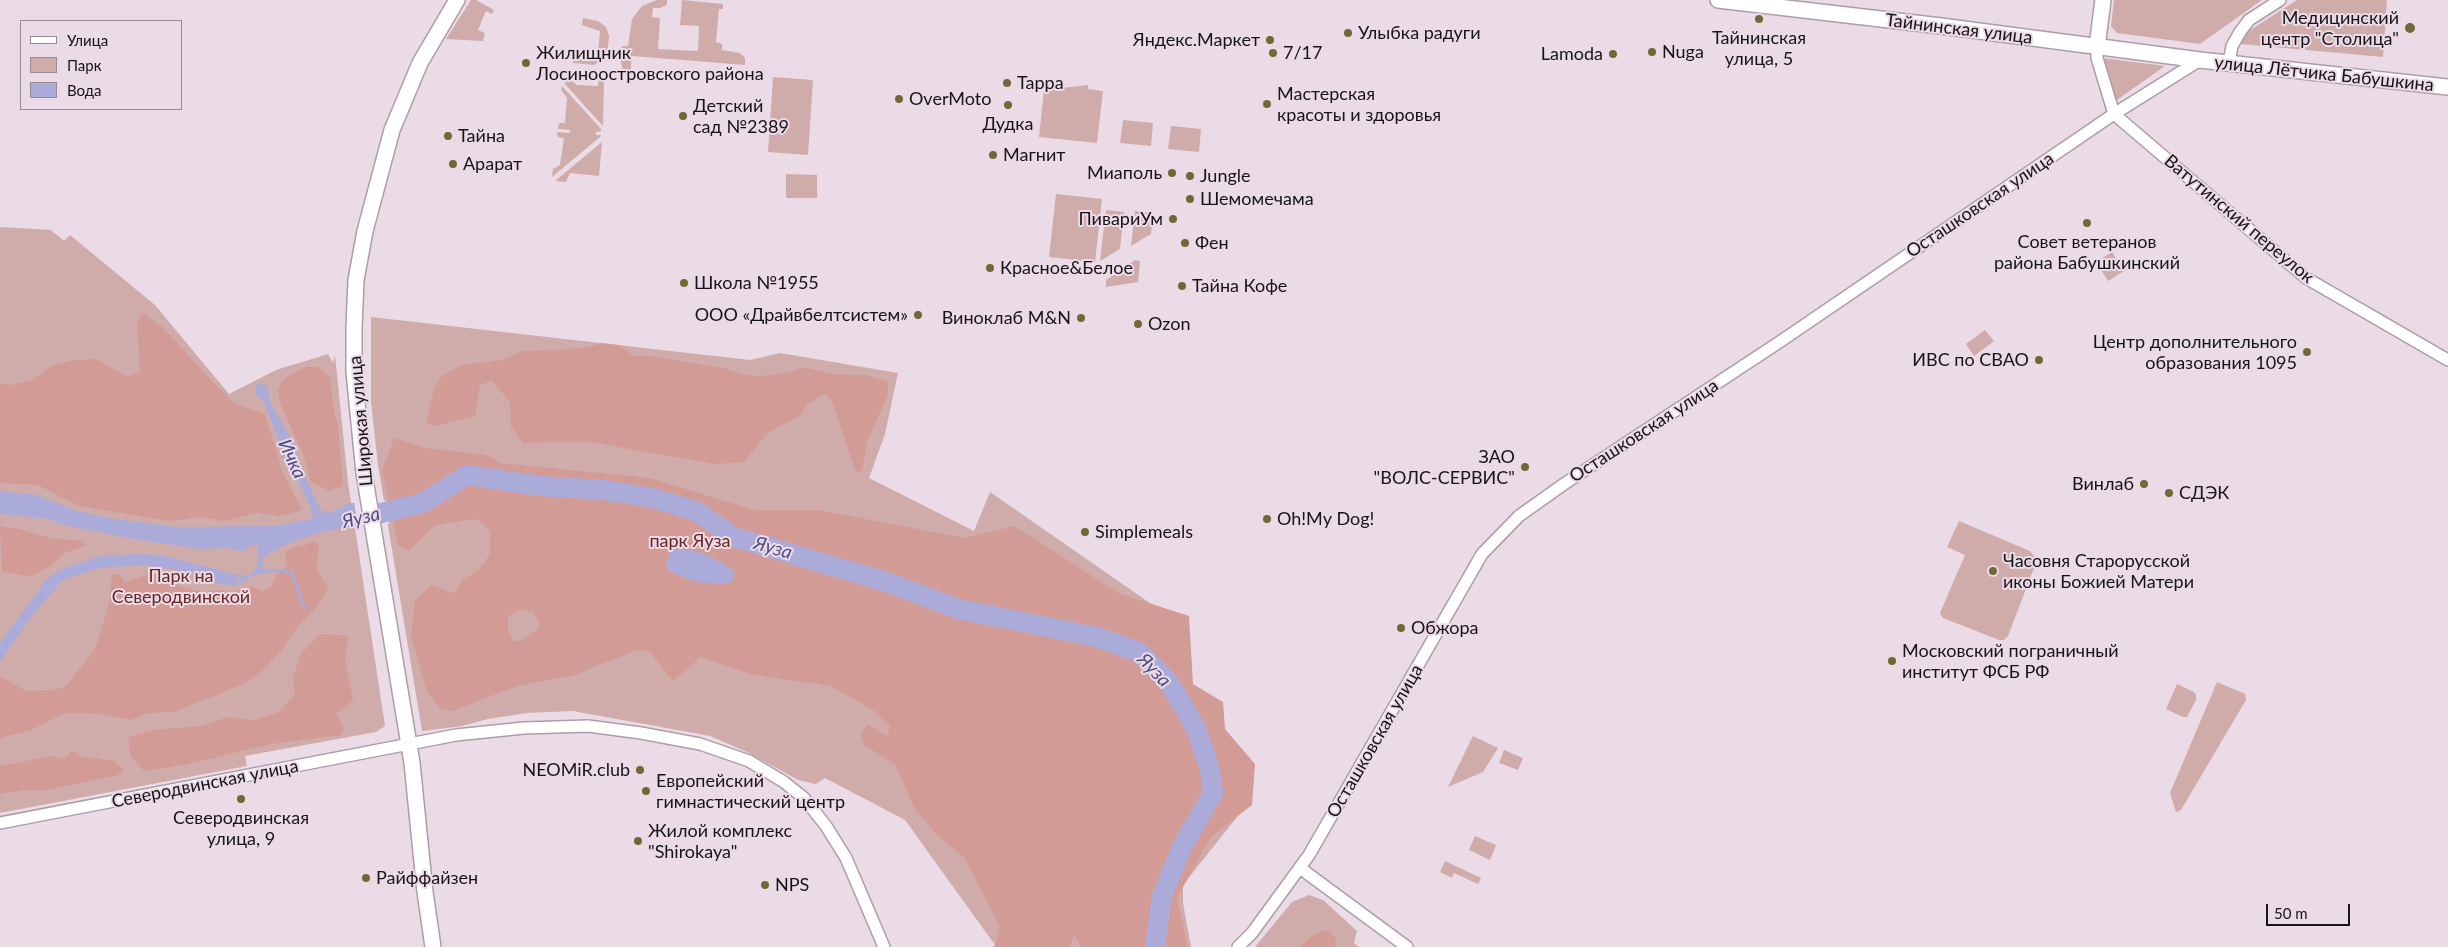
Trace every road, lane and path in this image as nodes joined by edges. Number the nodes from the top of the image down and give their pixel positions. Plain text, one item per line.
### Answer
1 (457, 0) edge
2 (1718, 0) edge
3 (2103, 0) edge
4 (2280, 0) edge
5 (2097, 47) junction
6 (2200, 60) junction
7 (2229, 64) junction
8 (2448, 88) edge
9 (2114, 114) junction
10 (2448, 360) edge
11 (409, 743) junction
12 (0, 823) edge
13 (1300, 868) junction
14 (433, 947) edge
15 (884, 947) edge
16 (1238, 947) edge
17 (1407, 947) edge

1 - 11 main road, Широкая улица
2 - 5 main road, Тайнинская улица
3 - 5 main road
4 - 7 street
5 - 6 main road, Тайнинская улица
5 - 9 street
6 - 7 main road, улица Лётчика Бабушкина
6 - 9 street, Осташковская улица
7 - 8 main road, улица Лётчика Бабушкина
9 - 10 street, Ватутинский переулок
9 - 13 street, Осташковская улица
11 - 12 street, Северодвинская улица
11 - 14 main road, Широкая улица
11 - 15 street, Северодвинская улица
13 - 16 street, Осташковская улица
13 - 17 street

